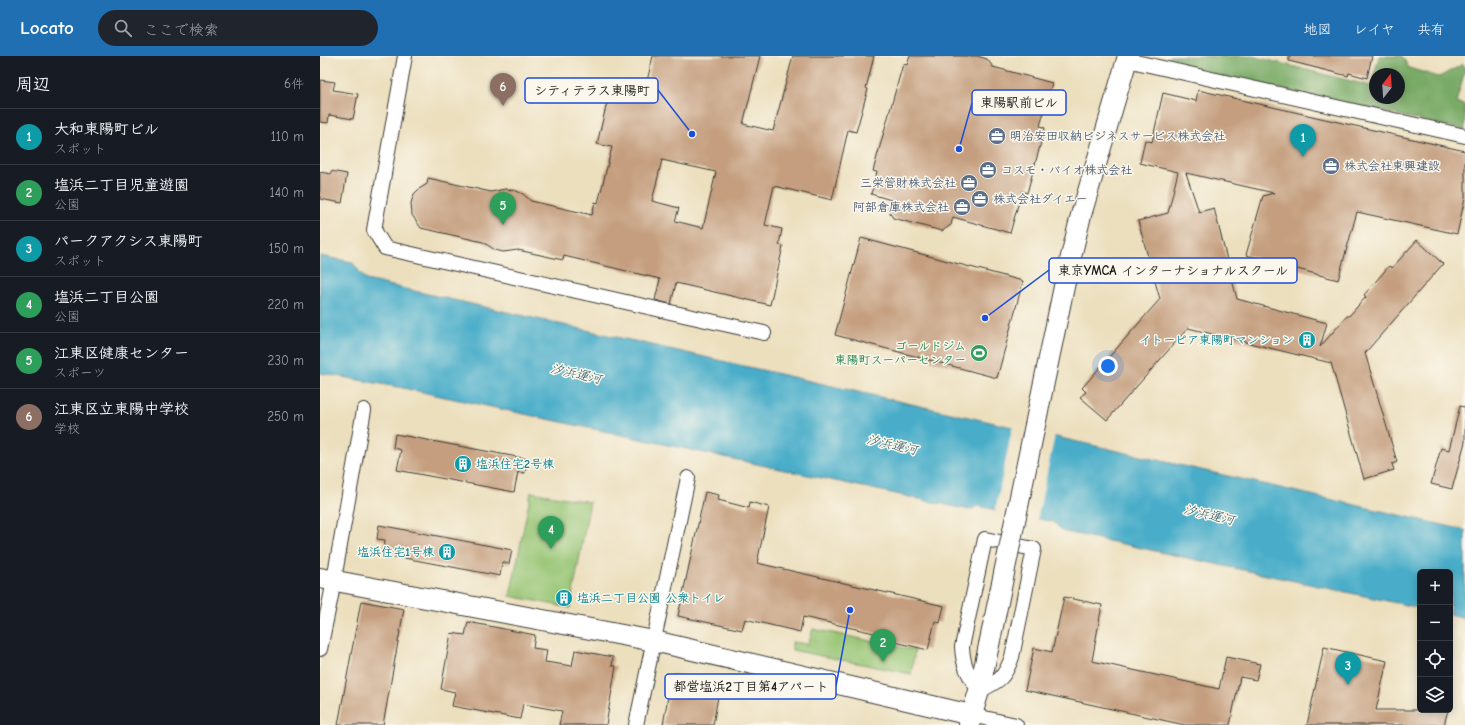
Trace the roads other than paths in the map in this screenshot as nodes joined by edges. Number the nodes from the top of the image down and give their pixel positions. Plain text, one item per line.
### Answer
1 (405, 56) edge
2 (1127, 58) edge
3 (1465, 136) edge
4 (764, 333) dead end
5 (364, 410) dead end
6 (688, 478) dead end
7 (327, 580) edge
8 (654, 641) junction
9 (320, 649) edge
10 (979, 691) junction
11 (970, 720) edge
12 (636, 725) edge
13 (1016, 725) edge

1 - 4 street
2 - 3 street
2 - 10 street, bridge
5 - 7 street
6 - 8 street
7 - 8 street
7 - 9 street
8 - 11 street
8 - 12 street
10 - 10 street
10 - 11 street
11 - 13 street

